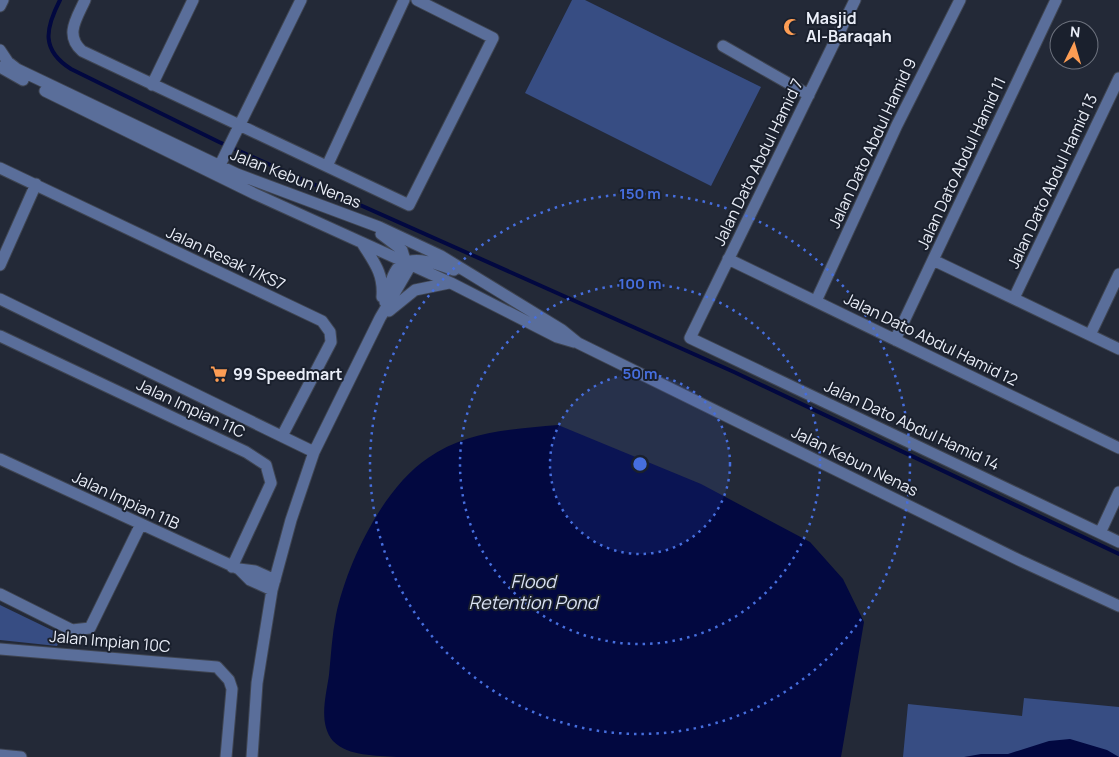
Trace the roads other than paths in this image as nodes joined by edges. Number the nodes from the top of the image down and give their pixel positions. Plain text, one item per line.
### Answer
1 (3, 0) edge
2 (85, 0) edge
3 (193, 0) edge
4 (301, 0) edge
5 (404, 0) edge
6 (416, 0) edge
7 (855, 0) edge
8 (960, 0) edge
9 (1056, 0) edge
10 (0, 6) edge
11 (723, 46) dead end
12 (0, 50) edge
13 (0, 67) edge
14 (1119, 78) edge
15 (152, 85) junction
16 (809, 95) junction
17 (240, 126) junction
18 (231, 145) junction
19 (201, 157) junction
20 (328, 166) junction
21 (0, 168) edge
22 (217, 171) junction
23 (237, 174) junction
24 (36, 184) junction
25 (362, 220) junction
26 (362, 243) junction
27 (728, 259) junction
28 (933, 260) junction
29 (407, 262) junction
30 (0, 265) edge
31 (1119, 274) edge
32 (478, 280) junction
33 (451, 283) junction
34 (1014, 298) junction
35 (0, 299) edge
36 (816, 302) junction
37 (380, 318) junction
38 (1090, 335) junction
39 (0, 336) edge
40 (690, 338) joint
41 (895, 340) junction
42 (578, 343) junction
43 (1119, 349) edge
44 (282, 436) junction
45 (1119, 448) edge
46 (314, 452) junction
47 (0, 459) edge
48 (1119, 492) edge
49 (141, 524) junction
50 (1100, 533) junction
51 (1119, 542) edge
52 (236, 568) junction
53 (274, 585) junction
54 (0, 594) edge
55 (1119, 606) edge
56 (0, 649) edge
57 (0, 755) edge
58 (21, 757) edge
59 (226, 757) edge
60 (252, 757) edge

1 - 10 street
2 - 15 street
3 - 15 street
4 - 17 street
5 - 20 street
6 - 20 street
7 - 16 street, Jalan Dato Abdul Hamid 7
8 - 36 street, Jalan Dato Abdul Hamid 9
9 - 28 street, Jalan Dato Abdul Hamid 11
11 - 16 street
12 - 19 street, Jalan Kebun Nenas
13 - 22 street, Jalan Kebun Nenas
14 - 34 street, Jalan Dato Abdul Hamid 13
15 - 17 street
16 - 27 street, Jalan Dato Abdul Hamid 7
17 - 18 street
17 - 20 street
18 - 19 street
18 - 22 street
18 - 23 street
19 - 22 street, Jalan Kebun Nenas
21 - 24 street, Jalan Resak 1/KS7
22 - 23 street, Jalan Kebun Nenas
22 - 26 street, Jalan Kebun Nenas
23 - 25 street, Jalan Kebun Nenas
24 - 30 street
24 - 44 street, Jalan Resak 1/KS7
25 - 29 street
25 - 32 street, Jalan Kebun Nenas
26 - 29 street, Jalan Kebun Nenas
26 - 37 street
27 - 36 street, Jalan Dato Abdul Hamid 12
27 - 40 street, Jalan Dato Abdul Hamid 7
28 - 34 street
28 - 41 street, Jalan Dato Abdul Hamid 11
29 - 32 street
29 - 33 street, Jalan Kebun Nenas
29 - 37 street
31 - 38 street
32 - 42 street, Jalan Kebun Nenas
33 - 37 street
33 - 42 street, Jalan Kebun Nenas
34 - 38 street
35 - 44 street
36 - 41 street, Jalan Dato Abdul Hamid 12
37 - 46 street
38 - 43 street
39 - 52 street, Jalan Impian 11C
40 - 50 street, Jalan Dato Abdul Hamid 14
41 - 45 street, Jalan Dato Abdul Hamid 12
42 - 55 street, Jalan Kebun Nenas
44 - 46 street
46 - 53 street
47 - 49 street, Jalan Impian 11B
48 - 50 street
49 - 52 street, Jalan Impian 11B
49 - 54 street
50 - 51 street, Jalan Dato Abdul Hamid 14
52 - 53 street, Jalan Impian 11B
53 - 60 street
56 - 59 street, Jalan Impian 10C
57 - 58 street

